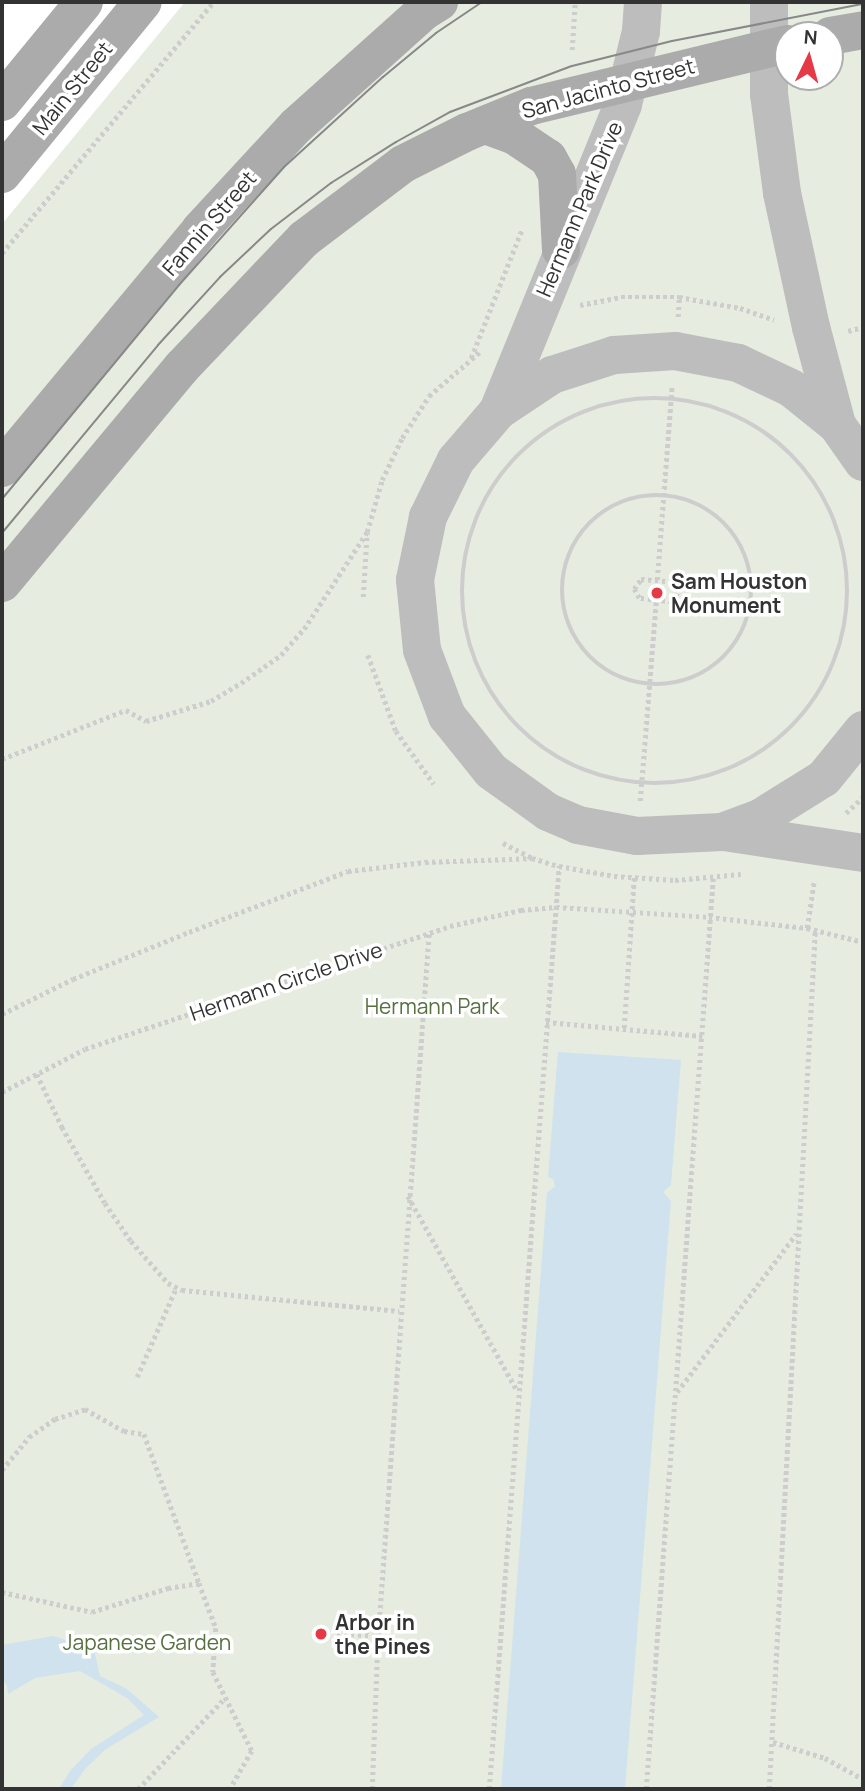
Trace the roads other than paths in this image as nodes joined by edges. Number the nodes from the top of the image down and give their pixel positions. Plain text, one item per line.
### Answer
1 (84, 2) edge
2 (143, 2) edge
3 (439, 2) edge
4 (643, 2) edge
5 (769, 2) edge
6 (774, 26) edge
7 (863, 30) edge
8 (844, 33) edge
9 (774, 47) edge
10 (774, 67) edge
11 (631, 81) junction
12 (2, 102) edge
13 (485, 125) junction
14 (2, 174) edge
15 (561, 250) junction
16 (498, 411) junction
17 (837, 425) junction
18 (863, 463) edge
19 (2, 468) edge
20 (2, 583) edge
21 (863, 730) edge
22 (722, 832) junction
23 (863, 853) edge

1 - 12 main road
2 - 14 main road, Main Street
3 - 19 main road, Fannin Street
4 - 11 street, Hermann Park Drive
5 - 6 street
7 - 8 main road
9 - 11 main road, San Jacinto Street
10 - 17 street
11 - 13 main road, San Jacinto Street
11 - 15 street, Hermann Park Drive
13 - 15 main road
13 - 20 main road, San Jacinto Street
15 - 16 street, Hermann Park Drive
16 - 17 street
16 - 22 street
17 - 18 street
21 - 22 street
22 - 23 street

